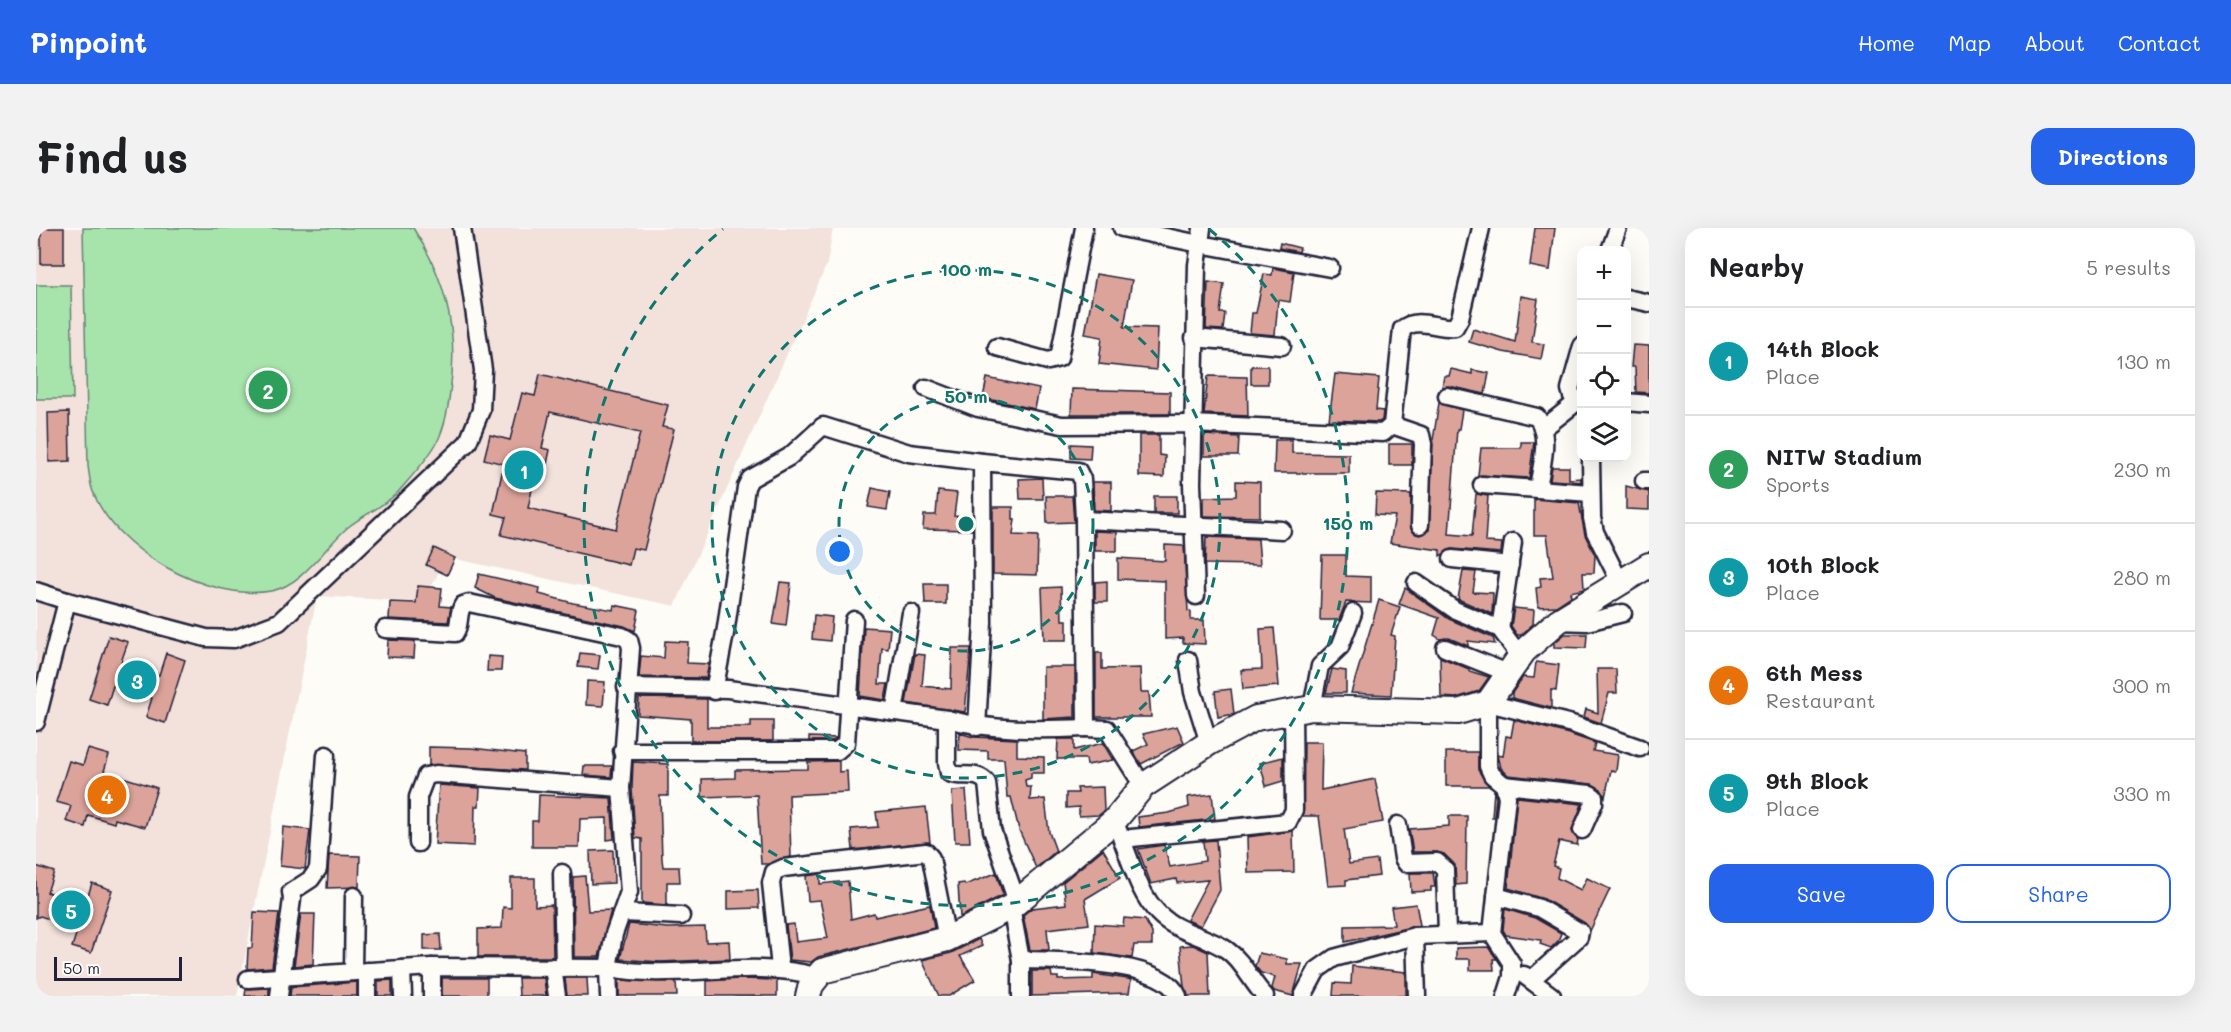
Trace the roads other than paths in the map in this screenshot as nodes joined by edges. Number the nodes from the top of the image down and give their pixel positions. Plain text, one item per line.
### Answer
1 (462, 228) edge
2 (1084, 228) edge
3 (1122, 228) edge
4 (1481, 228) edge
5 (1618, 228) edge
6 (1201, 236) edge
7 (1611, 246) edge
8 (1330, 268) dead end
9 (1631, 299) edge
10 (1649, 303) edge
11 (1194, 338) junction
12 (1282, 346) dead end
13 (997, 347) dead end
14 (1577, 361) edge
15 (926, 388) dead end
16 (1447, 396) dead end
17 (1577, 399) edge
18 (1631, 402) edge
19 (1577, 403) edge
20 (1649, 404) edge
21 (1192, 424) junction
22 (1392, 425) junction
23 (1544, 428) junction
24 (982, 462) junction
25 (1591, 462) edge
26 (1482, 485) dead end
27 (1538, 489) junction
28 (1590, 493) junction
29 (1084, 520) junction
30 (1420, 525) dead end
31 (1195, 526) junction
32 (1282, 530) dead end
33 (1513, 542) dead end
34 (1452, 559) dead end
35 (1510, 565) junction
36 (1649, 565) edge
37 (1416, 582) dead end
38 (1620, 582) junction
39 (36, 591) edge
40 (1196, 596) dead end
41 (67, 601) junction
42 (911, 613) dead end
43 (1353, 613) dead end
44 (1623, 613) dead end
45 (854, 620) dead end
46 (1558, 621) junction
47 (385, 629) dead end
48 (1500, 629) junction
49 (1446, 648) dead end
50 (1188, 660) dead end
51 (1514, 665) junction
52 (626, 687) junction
53 (714, 691) junction
54 (1488, 703) junction
55 (848, 707) junction
56 (1302, 709) junction
57 (894, 712) junction
58 (37, 715) edge
59 (947, 719) junction
60 (977, 727) junction
61 (1086, 728) junction
62 (1209, 743) junction
63 (1640, 748) dead end
64 (622, 751) junction
65 (326, 754) dead end
66 (1504, 785) junction
67 (1143, 786) junction
68 (621, 788) junction
69 (1398, 825) dead end
70 (1118, 830) junction
71 (1582, 830) dead end
72 (418, 843) dead end
73 (562, 873) dead end
74 (354, 896) dead end
75 (1496, 896) junction
76 (1014, 904) junction
77 (624, 913) junction
78 (681, 916) dead end
79 (1492, 933) junction
80 (1447, 934) junction
81 (1415, 936) junction
82 (946, 939) junction
83 (1021, 960) junction
84 (432, 967) junction
85 (559, 968) junction
86 (608, 968) junction
87 (402, 969) junction
88 (780, 969) junction
89 (1512, 970) junction
90 (360, 972) junction
91 (279, 976) junction
92 (248, 979) dead end
93 (1532, 979) junction
94 (812, 986) edge
95 (279, 996) edge
96 (368, 996) edge
97 (403, 996) edge
98 (432, 996) edge
99 (557, 996) edge
100 (609, 996) edge
101 (1021, 996) edge
102 (1178, 996) edge
103 (1265, 996) edge
104 (1303, 996) edge
105 (1417, 996) edge
106 (1506, 996) edge
107 (1552, 996) edge

1 - 41 street
2 - 13 street
3 - 6 street
4 - 22 street
5 - 7 street
6 - 8 street
6 - 11 street
9 - 10 street
11 - 12 street
11 - 21 street
14 - 17 street
15 - 21 street
16 - 23 street
18 - 20 street
19 - 23 street
21 - 22 street
21 - 31 street
22 - 30 street
23 - 27 street
24 - 29 street
24 - 53 street
24 - 60 street
25 - 28 street
26 - 27 street
27 - 28 street
28 - 38 street
29 - 31 street
29 - 61 street
31 - 32 street
31 - 40 street
33 - 35 street
34 - 35 street
35 - 48 street
36 - 38 street
37 - 48 street
38 - 46 street
39 - 41 street
41 - 58 street
42 - 57 street
43 - 56 street
44 - 46 street
45 - 55 street
46 - 51 street
47 - 52 street
48 - 51 street
49 - 51 street
50 - 62 street
51 - 54 street
52 - 53 street
52 - 64 street
53 - 55 street
54 - 56 street
54 - 63 street
54 - 66 street
55 - 57 street
55 - 64 street
56 - 62 street
56 - 70 street
57 - 59 street
59 - 60 street
59 - 76 street
60 - 61 street
61 - 67 street
62 - 67 street
64 - 68 street
65 - 91 street
66 - 71 street
66 - 75 street
67 - 70 street
68 - 72 street
68 - 77 street
69 - 80 street
70 - 76 street
70 - 103 street
73 - 85 street
74 - 90 street
75 - 79 street
75 - 93 street
76 - 82 street
76 - 83 street
77 - 78 street
77 - 86 street
79 - 80 street
79 - 89 street
80 - 81 street
81 - 104 street
81 - 105 street
82 - 88 street
82 - 94 street
83 - 101 street
83 - 102 street
84 - 85 street
84 - 87 street
84 - 98 street
85 - 86 street
85 - 99 street
86 - 88 street
86 - 100 street
87 - 90 street
87 - 97 street
88 - 94 street
89 - 93 street
89 - 106 street
90 - 91 street
90 - 96 street
91 - 92 street
91 - 95 street
93 - 107 street

